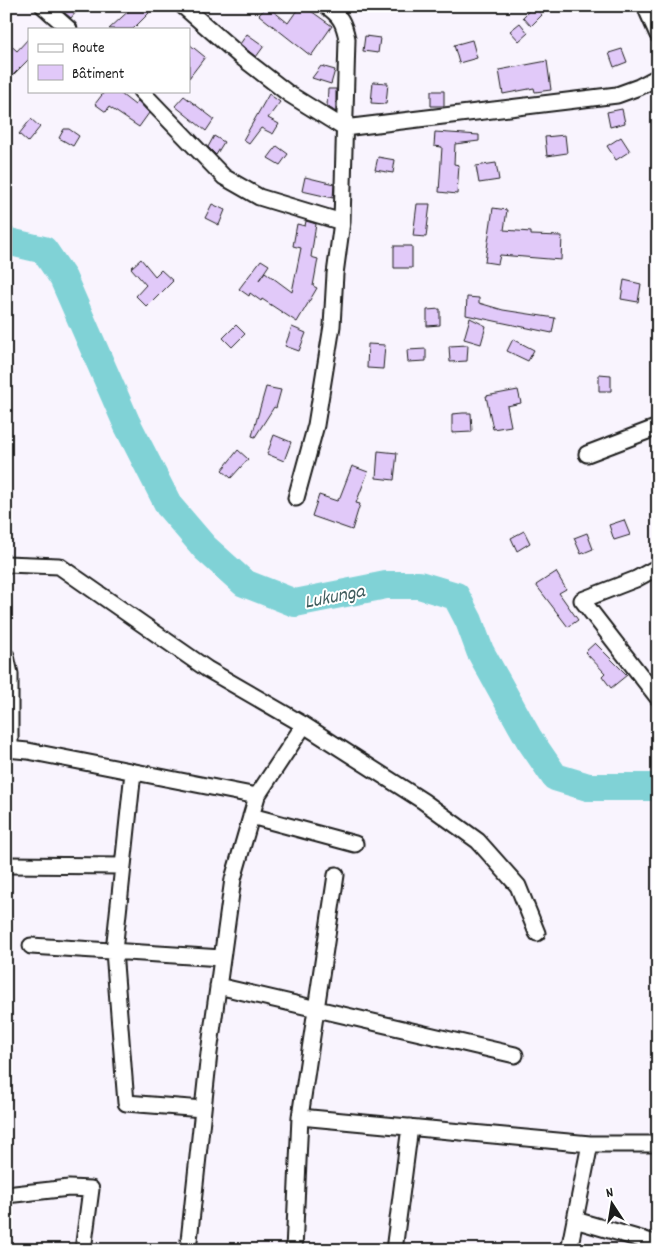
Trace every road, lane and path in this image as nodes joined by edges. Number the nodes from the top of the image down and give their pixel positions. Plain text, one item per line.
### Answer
1 (43, 6) edge
2 (183, 6) edge
3 (326, 6) edge
4 (645, 6) edge
5 (68, 28) edge
6 (658, 35) edge
7 (658, 77) edge
8 (143, 92) edge
9 (344, 128) junction
10 (342, 222) junction
11 (658, 427) edge
12 (587, 454) dead end
13 (296, 498) dead end
14 (6, 564) edge
15 (658, 567) edge
16 (6, 656) edge
17 (658, 698) edge
18 (304, 725) junction
19 (8, 749) edge
20 (133, 772) junction
21 (257, 796) junction
22 (251, 816) junction
23 (354, 844) dead end
24 (6, 865) edge
25 (122, 866) junction
26 (336, 875) dead end
27 (537, 933) dead end
28 (31, 946) dead end
29 (114, 951) junction
30 (222, 958) junction
31 (218, 986) junction
32 (316, 1010) junction
33 (516, 1056) dead end
34 (203, 1110) junction
35 (300, 1117) junction
36 (410, 1127) junction
37 (590, 1144) junction
38 (658, 1144) edge
39 (6, 1195) edge
40 (575, 1220) junction
41 (658, 1244) edge
42 (83, 1250) edge
43 (188, 1250) edge
44 (294, 1250) edge
45 (394, 1250) edge
46 (569, 1250) edge

1 - 5 street
2 - 9 street
3 - 9 street
4 - 6 street
7 - 9 street
8 - 10 street
9 - 10 street
10 - 13 street
11 - 12 street
14 - 18 street
15 - 17 street
16 - 19 street
18 - 21 street
18 - 27 street
19 - 20 street
20 - 21 street
20 - 25 street
21 - 22 street
22 - 23 street
22 - 30 street
24 - 25 street
25 - 29 street
26 - 32 street
28 - 29 street
29 - 30 street
29 - 34 street
30 - 31 street
31 - 32 street
31 - 34 street
32 - 33 street
32 - 35 street
34 - 43 street
35 - 36 street
35 - 44 street
36 - 37 street
36 - 45 street
37 - 38 street
37 - 40 street
39 - 42 street
40 - 41 street
40 - 46 street

